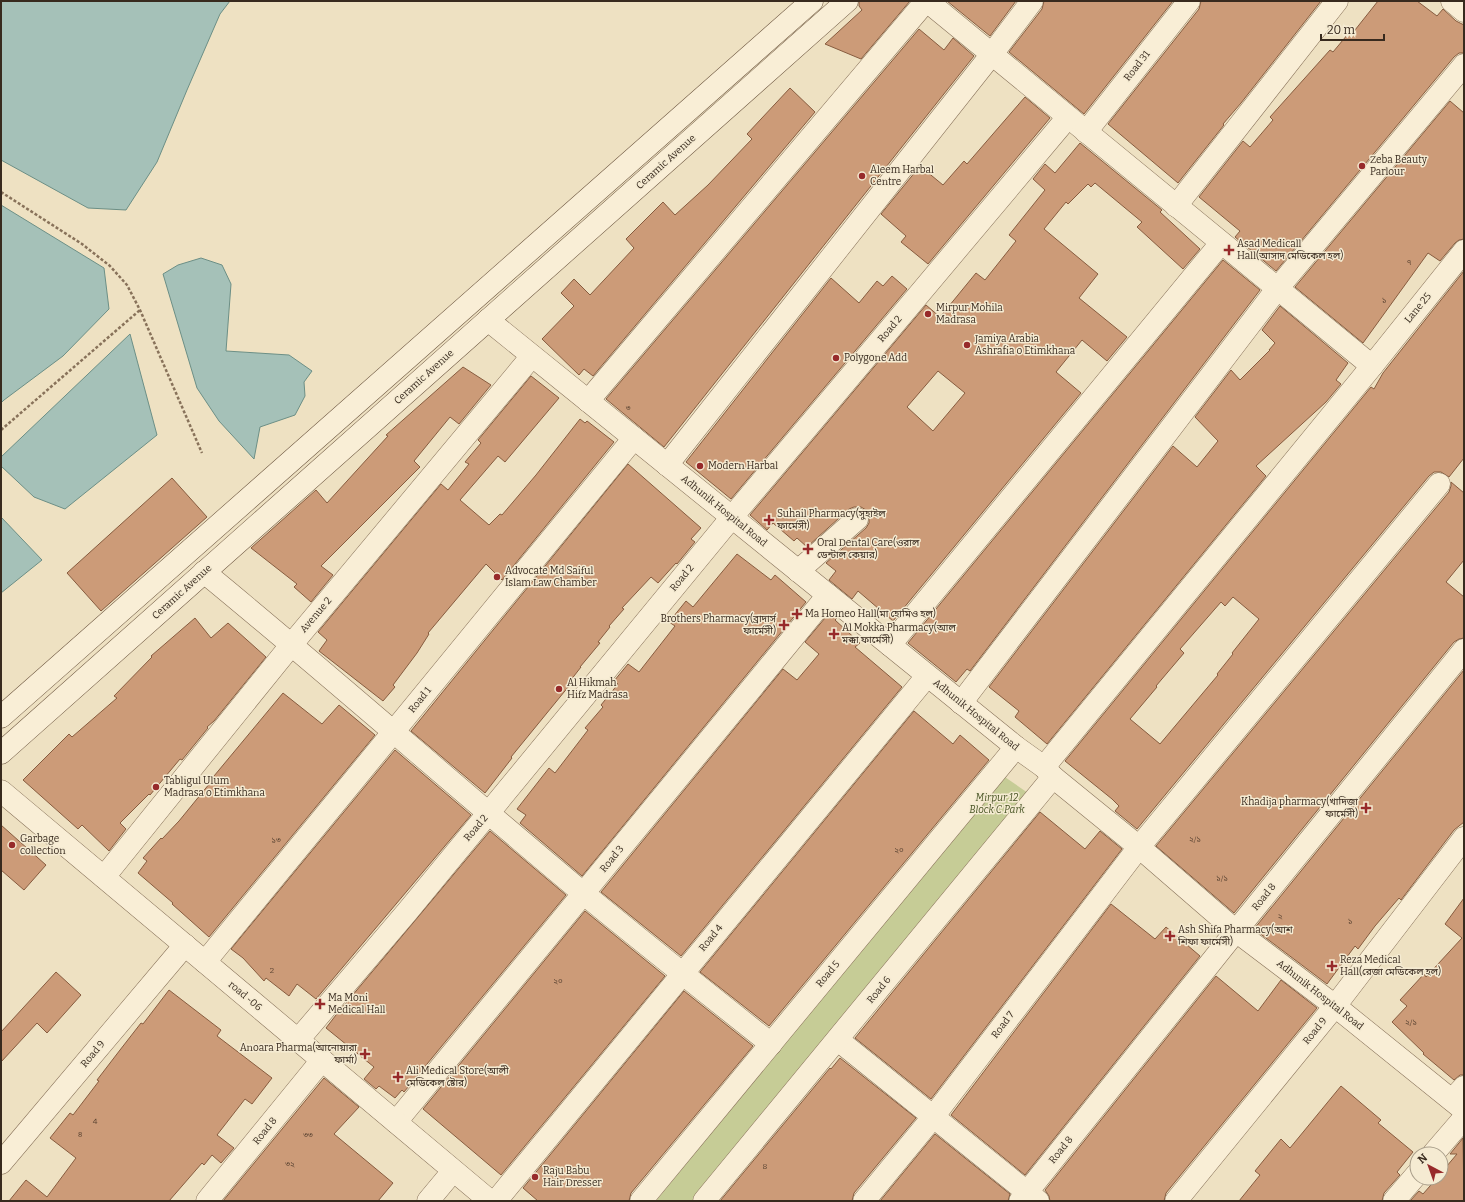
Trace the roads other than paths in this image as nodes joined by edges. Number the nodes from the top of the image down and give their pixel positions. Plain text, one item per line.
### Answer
1 (812, 1) edge
2 (847, 1) edge
3 (926, 1) edge
4 (1032, 1) edge
5 (1188, 1) edge
6 (1337, 1) edge
7 (1452, 1) edge
8 (1464, 11) edge
9 (992, 54) junction
10 (1464, 65) edge
11 (1068, 117) junction
12 (1086, 132) junction
13 (1176, 206) junction
14 (1222, 243) junction
15 (1464, 251) edge
16 (1277, 289) junction
17 (488, 320) junction
18 (532, 356) junction
19 (1372, 366) junction
20 (588, 401) junction
21 (634, 438) junction
22 (667, 465) junction
23 (1439, 484) dead end
24 (732, 518) junction
25 (857, 519) dead end
26 (798, 571) junction
27 (204, 572) junction
28 (828, 595) junction
29 (292, 644) junction
30 (890, 645) junction
31 (1464, 650) edge
32 (927, 676) junction
33 (961, 703) junction
34 (1, 717) edge
35 (393, 732) junction
36 (1016, 747) junction
37 (1, 753) edge
38 (1049, 772) junction
39 (1, 791) edge
40 (489, 813) junction
41 (1464, 838) edge
42 (1139, 847) junction
43 (104, 877) junction
44 (584, 893) junction
45 (1236, 931) junction
46 (185, 945) junction
47 (205, 962) junction
48 (682, 974) junction
49 (1335, 1006) junction
50 (298, 1040) junction
51 (838, 1040) junction
52 (770, 1044) junction
53 (322, 1060) junction
54 (1461, 1104) edge
55 (933, 1117) junction
56 (396, 1122) junction
57 (1437, 1146) edge
58 (1, 1163) edge
59 (454, 1171) junction
60 (1409, 1183) edge
61 (1029, 1198) edge
62 (207, 1201) edge
63 (428, 1201) edge
64 (490, 1201) edge
65 (496, 1201) edge
66 (641, 1201) edge
67 (704, 1201) edge
68 (864, 1201) edge
69 (1176, 1201) edge
70 (1394, 1201) edge

1 - 34 street
2 - 17 street, Ceramic Avenue
3 - 9 street
3 - 20 street
4 - 9 street
5 - 12 street, Road 31
6 - 13 street
7 - 8 street
9 - 11 street
9 - 22 street
10 - 16 street
11 - 12 street
11 - 24 street, Road 2
12 - 13 street
13 - 14 street
14 - 16 street
14 - 30 street
15 - 19 street, Lane 25
16 - 19 street
16 - 33 street
17 - 18 street, Adhunik Hospital Road
17 - 27 street, Ceramic Avenue
18 - 20 street, Adhunik Hospital Road
18 - 29 street, Avenue 2
19 - 38 street, Lane 25
20 - 21 street, Adhunik Hospital Road
21 - 22 street, Adhunik Hospital Road
21 - 35 street, Road 1
22 - 24 street, Adhunik Hospital Road
23 - 42 street, Road 7
24 - 26 street, Adhunik Hospital Road
24 - 40 street, Road 2
25 - 26 street
26 - 28 street, Adhunik Hospital Road
27 - 29 street
27 - 37 street, Ceramic Avenue
28 - 30 street, Adhunik Hospital Road
28 - 44 street, Road 3
29 - 35 street
29 - 43 street, Avenue 2
30 - 32 street, Adhunik Hospital Road
31 - 45 street, Road 8
32 - 33 street, Adhunik Hospital Road
32 - 48 street, Road 4
33 - 36 street, Adhunik Hospital Road
35 - 40 street
35 - 47 street, Road 1
36 - 38 street, Adhunik Hospital Road
36 - 52 street, Road 5
38 - 42 street, Adhunik Hospital Road
38 - 51 street, Road 6
39 - 43 street, road -06
40 - 44 street
40 - 50 street, Road 2
41 - 49 street, Road 9
42 - 45 street, Adhunik Hospital Road
42 - 55 street, Road 7
43 - 46 street, road -06
44 - 48 street
44 - 56 street, Road 3
45 - 49 street, Adhunik Hospital Road
45 - 61 street, Road 8
46 - 47 street, road -06
46 - 58 street, Road 9
47 - 50 street, road -06
48 - 52 street
48 - 65 street, Road 4
49 - 54 street, Adhunik Hospital Road
49 - 69 street, Road 9
50 - 53 street, road -06
51 - 55 street
51 - 67 street, Road 6
52 - 66 street, Road 5
53 - 56 street, road -06
53 - 62 street, Road 8
54 - 57 street
55 - 61 street
55 - 68 street, Road 7
56 - 59 street, road -06
59 - 63 street
59 - 64 street, road -06
60 - 70 street

